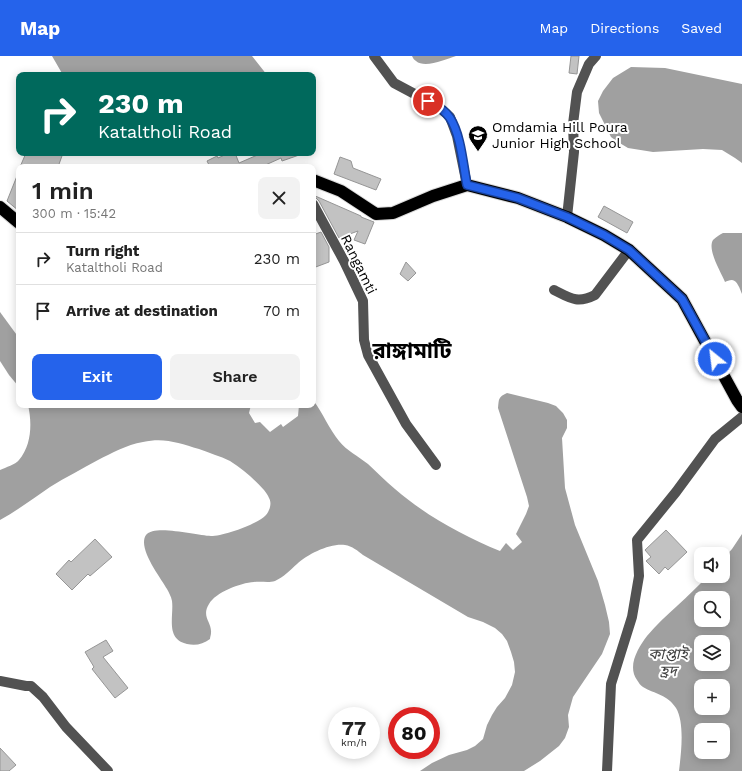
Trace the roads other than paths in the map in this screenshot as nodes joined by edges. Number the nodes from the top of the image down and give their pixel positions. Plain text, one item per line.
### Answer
1 (374, 56) edge
2 (596, 56) edge
3 (316, 181) edge
4 (467, 185) junction
5 (0, 207) edge
6 (316, 210) edge
7 (567, 217) junction
8 (16, 220) edge
9 (629, 250) junction
10 (554, 290) dead end
11 (742, 407) edge
12 (742, 417) edge
13 (436, 465) dead end
14 (0, 681) edge
15 (108, 771) edge
16 (607, 771) edge

1 - 4 street
2 - 7 street
3 - 4 highway
4 - 7 highway
5 - 8 highway
6 - 13 street, Rangamti
7 - 9 highway
9 - 10 street
9 - 11 highway
12 - 16 street
14 - 15 street

